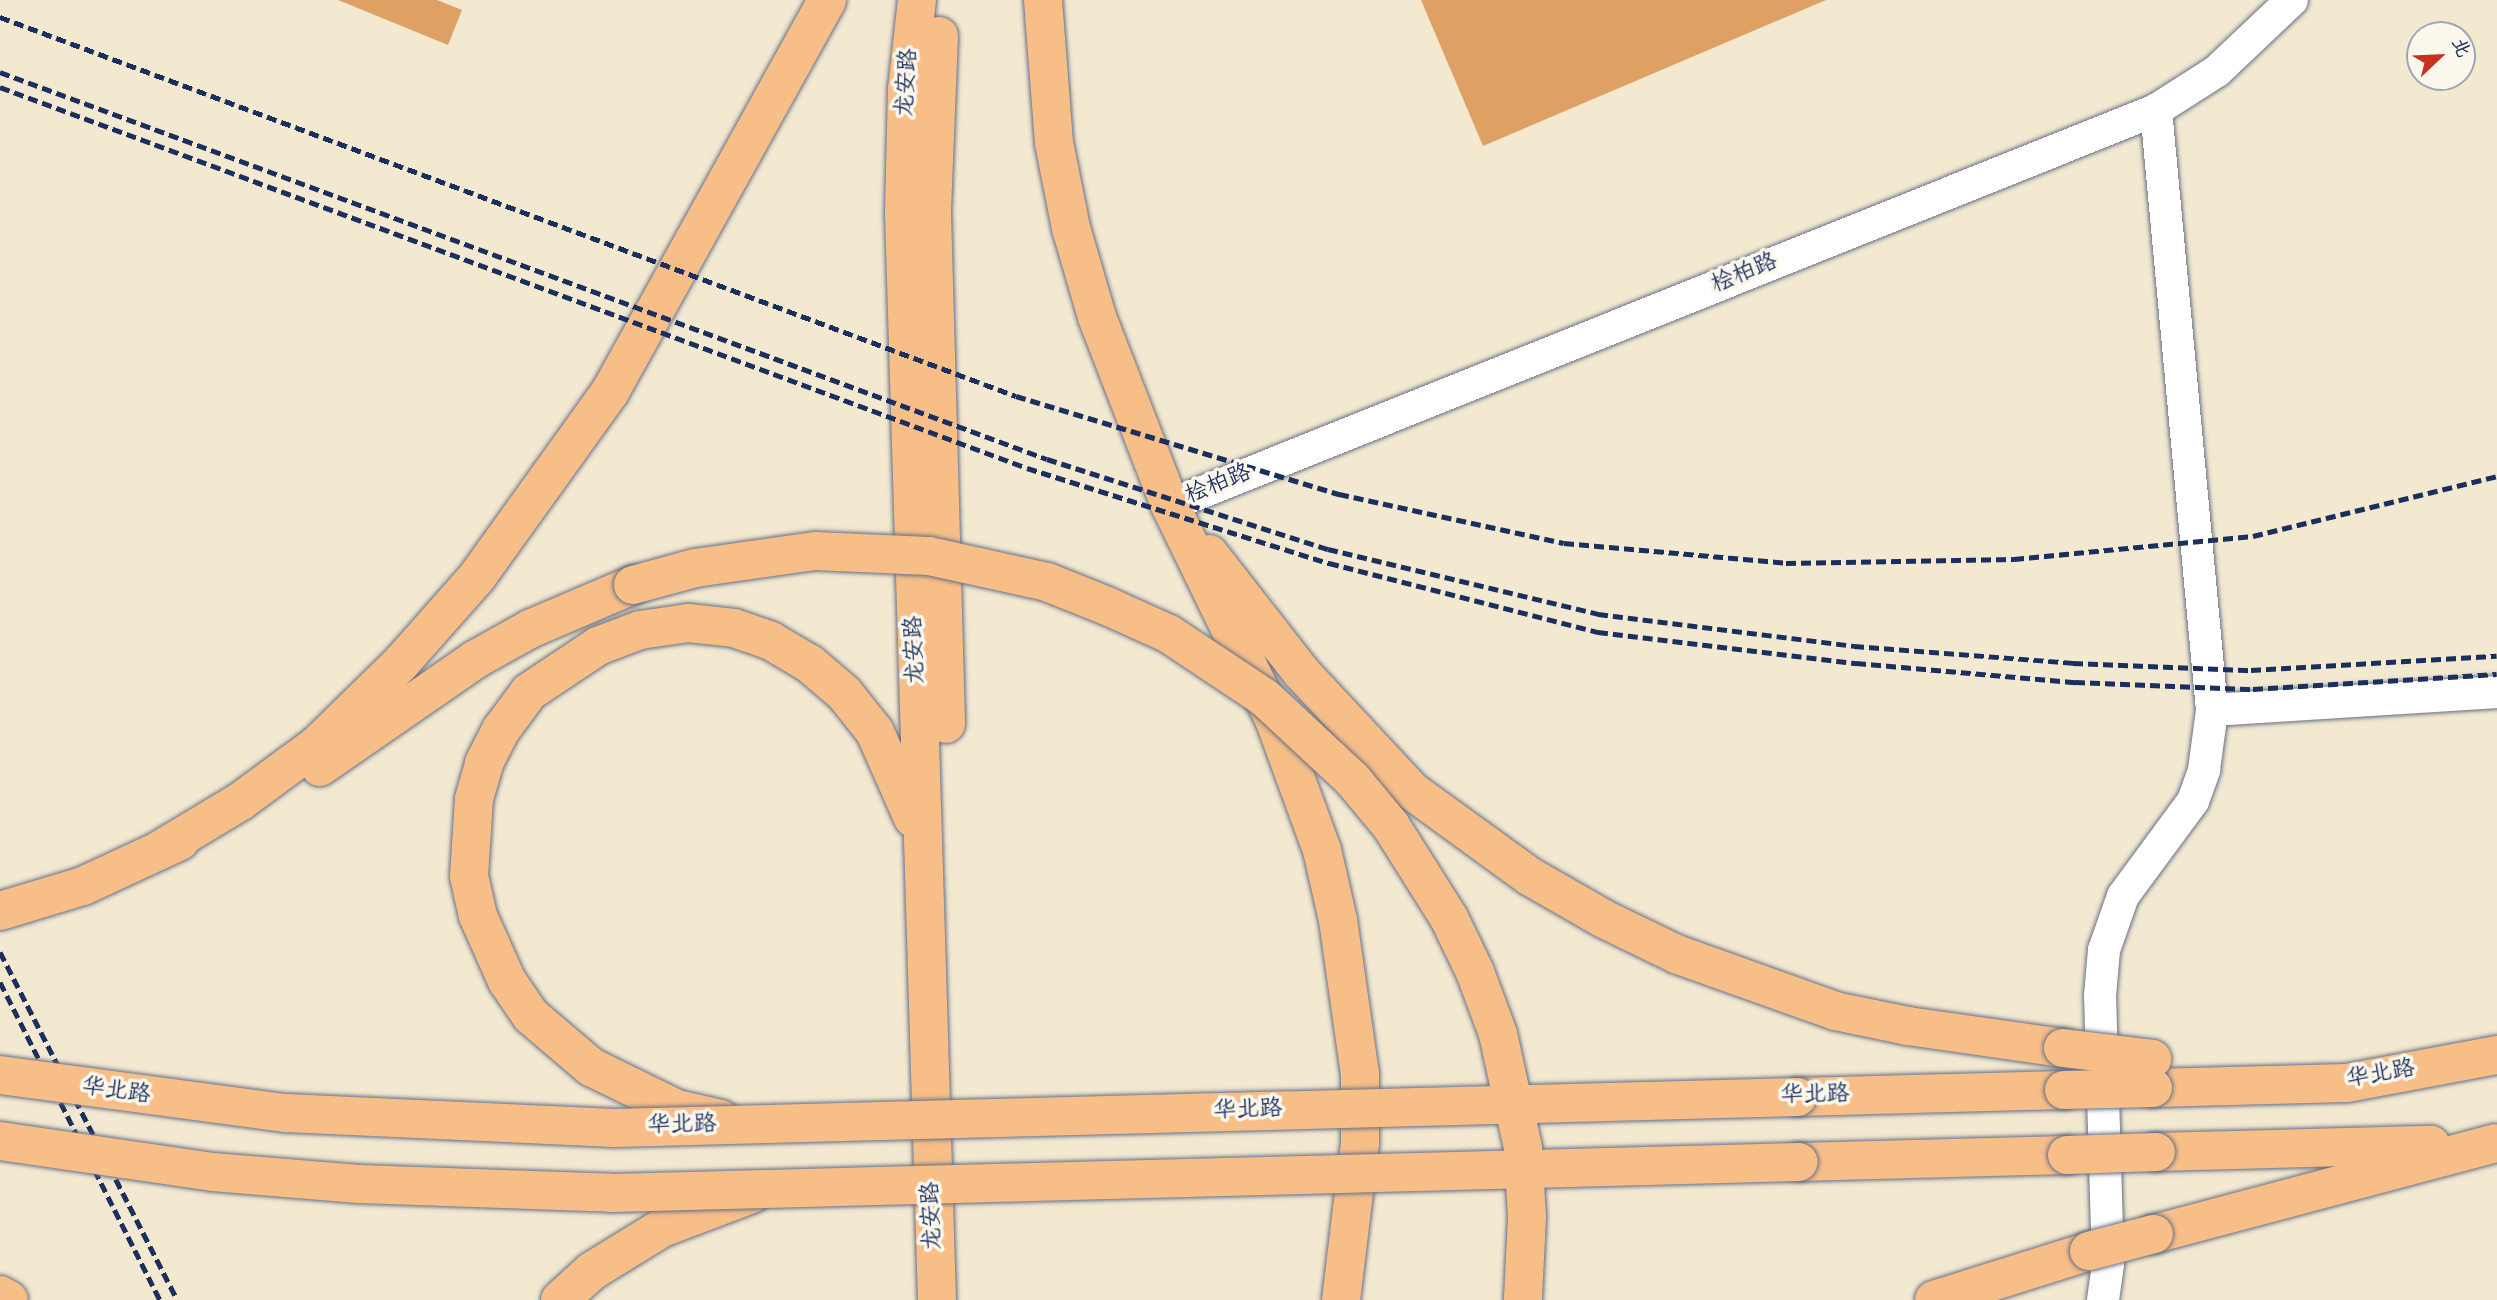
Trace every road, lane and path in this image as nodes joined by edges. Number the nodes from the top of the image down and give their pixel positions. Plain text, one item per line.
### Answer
1 (827, 0) edge
2 (917, 0) edge
3 (943, 0) edge
4 (1043, 0) edge
5 (2292, 0) edge
6 (2156, 110) junction
7 (1170, 505) junction
8 (2497, 692) edge
9 (2212, 710) junction
10 (158, 852) junction
11 (924, 868) junction
12 (0, 911) edge
13 (2497, 1055) edge
14 (2153, 1073) junction
15 (0, 1075) edge
16 (764, 1125) junction
17 (0, 1141) edge
18 (2496, 1144) edge
19 (774, 1189) junction
20 (0, 1295) edge
21 (9, 1300) edge
22 (560, 1300) edge
23 (937, 1300) edge
24 (963, 1300) edge
25 (1341, 1300) edge
26 (1523, 1300) edge
27 (1934, 1300) edge
28 (2103, 1300) edge

1 - 10 highway
2 - 11 highway, 龙安路
3 - 24 highway, 龙安路
4 - 7 highway
5 - 6 street, 桧柏路
6 - 7 street, 桧柏路
6 - 9 street
7 - 14 highway, bridge
7 - 25 highway
8 - 9 street
9 - 28 street
10 - 12 highway
10 - 26 highway, bridge
11 - 16 highway, bridge
11 - 23 highway, 龙安路
13 - 14 highway, 华北路
14 - 16 highway, 华北路, bridge
15 - 16 highway, 华北路, bridge
17 - 19 highway, bridge
18 - 19 highway, bridge
18 - 27 highway, bridge
19 - 22 highway, bridge
20 - 21 highway

